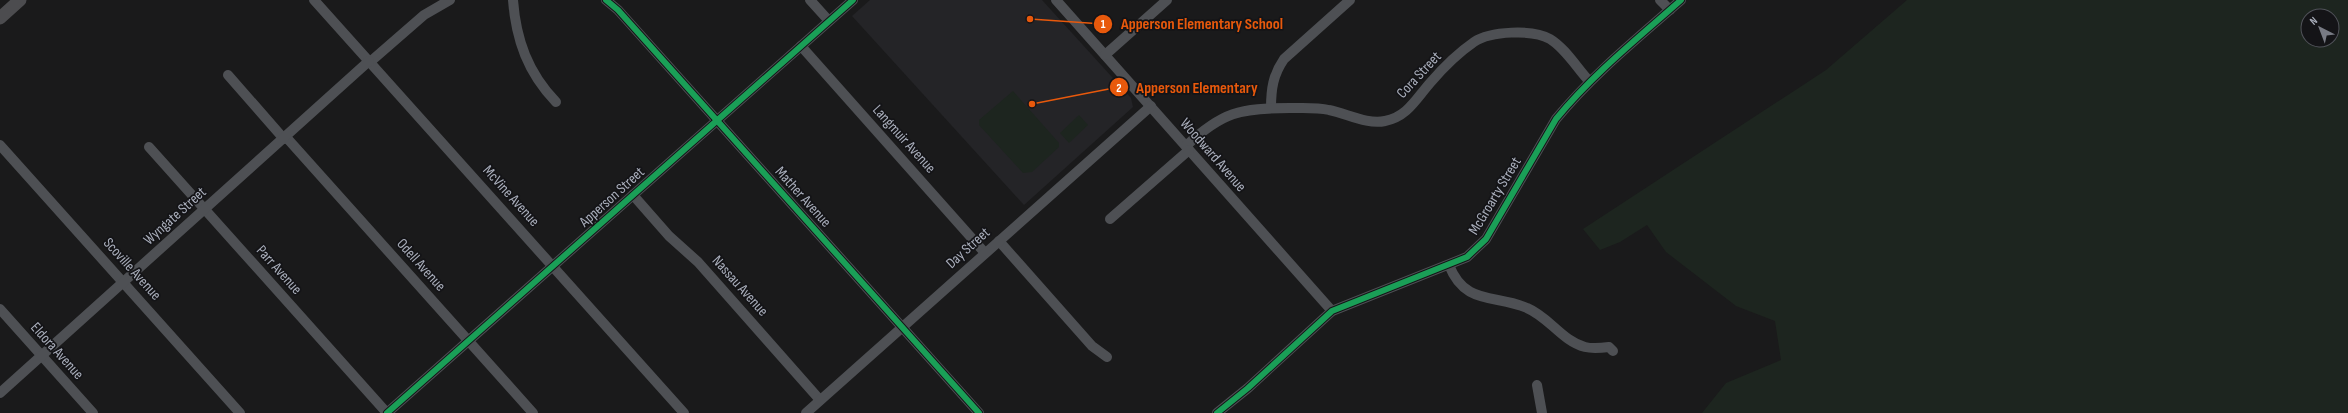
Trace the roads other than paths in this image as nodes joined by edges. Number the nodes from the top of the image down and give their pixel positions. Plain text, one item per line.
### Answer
1 (20, 0) edge
2 (314, 0) edge
3 (450, 0) edge
4 (513, 0) edge
5 (606, 0) edge
6 (810, 0) edge
7 (852, 0) edge
8 (1056, 0) edge
9 (1167, 0) edge
10 (1350, 0) edge
11 (1660, 0) edge
12 (1681, 0) edge
13 (438, 2) edge
14 (1670, 10) junction
15 (0, 18) edge
16 (829, 21) junction
17 (801, 46) junction
18 (1105, 55) junction
19 (370, 62) junction
20 (228, 75) dead end
21 (1589, 81) junction
22 (556, 102) dead end
23 (1150, 106) junction
24 (1270, 108) junction
25 (718, 120) junction
26 (285, 138) junction
27 (0, 145) edge
28 (149, 147) dead end
29 (1188, 148) junction
30 (633, 196) junction
31 (204, 209) junction
32 (1110, 219) dead end
33 (999, 241) junction
34 (985, 253) junction
35 (1449, 265) junction
36 (554, 266) junction
37 (124, 282) junction
38 (0, 310) edge
39 (1332, 311) junction
40 (902, 328) junction
41 (469, 341) junction
42 (1613, 352) dead end
43 (41, 356) junction
44 (1107, 357) dead end
45 (1537, 385) dead end
46 (0, 393) edge
47 (820, 400) junction
48 (93, 413) edge
49 (240, 413) edge
50 (387, 413) edge
51 (533, 413) edge
52 (684, 413) edge
53 (806, 413) edge
54 (979, 413) edge
55 (1217, 413) edge
56 (1542, 413) edge

1 - 15 main road
2 - 19 street, McVine Avenue
3 - 13 street
4 - 22 street
5 - 25 street, Mather Avenue
6 - 16 street
7 - 16 street, Apperson Street
8 - 18 street, Woodward Avenue
9 - 18 street
10 - 24 street
11 - 14 street
12 - 14 street, McGroarty Street
13 - 19 street
14 - 21 street, McGroarty Street
16 - 17 street, Apperson Street
17 - 25 street, Apperson Street
17 - 34 street, Langmuir Avenue
18 - 23 street, Woodward Avenue
19 - 26 street, Wyngate Street
19 - 36 street, McVine Avenue
20 - 26 street, Odell Avenue
21 - 24 street, Cora Street
21 - 35 street, McGroarty Street
23 - 29 street, Woodward Avenue
23 - 33 street, Day Street
24 - 29 street, Cora Street
25 - 30 street, Apperson Street
25 - 40 street, Mather Avenue
26 - 31 street, Wyngate Street
26 - 41 street, Odell Avenue
27 - 37 street, Scoville Avenue
28 - 31 street, Parr Avenue
29 - 32 street, Cora Street
29 - 39 street, Woodward Avenue
30 - 36 street, Apperson Street
30 - 47 street, Nassau Avenue
31 - 37 street, Wyngate Street
31 - 50 street, Parr Avenue
33 - 34 street, Day Street
33 - 44 street
34 - 40 street, Day Street
35 - 39 street, McGroarty Street
35 - 42 street
36 - 41 street, Apperson Street
36 - 52 street, McVine Avenue
37 - 43 street, Wyngate Street
37 - 49 street, Scoville Avenue
38 - 43 street, Eldora Avenue
39 - 55 street, McGroarty Street
40 - 47 street, Day Street
40 - 54 street, Mather Avenue
41 - 50 street, Apperson Street
41 - 51 street, Odell Avenue
43 - 46 street, Wyngate Street
43 - 48 street, Eldora Avenue
45 - 56 street
47 - 53 street, Day Street

